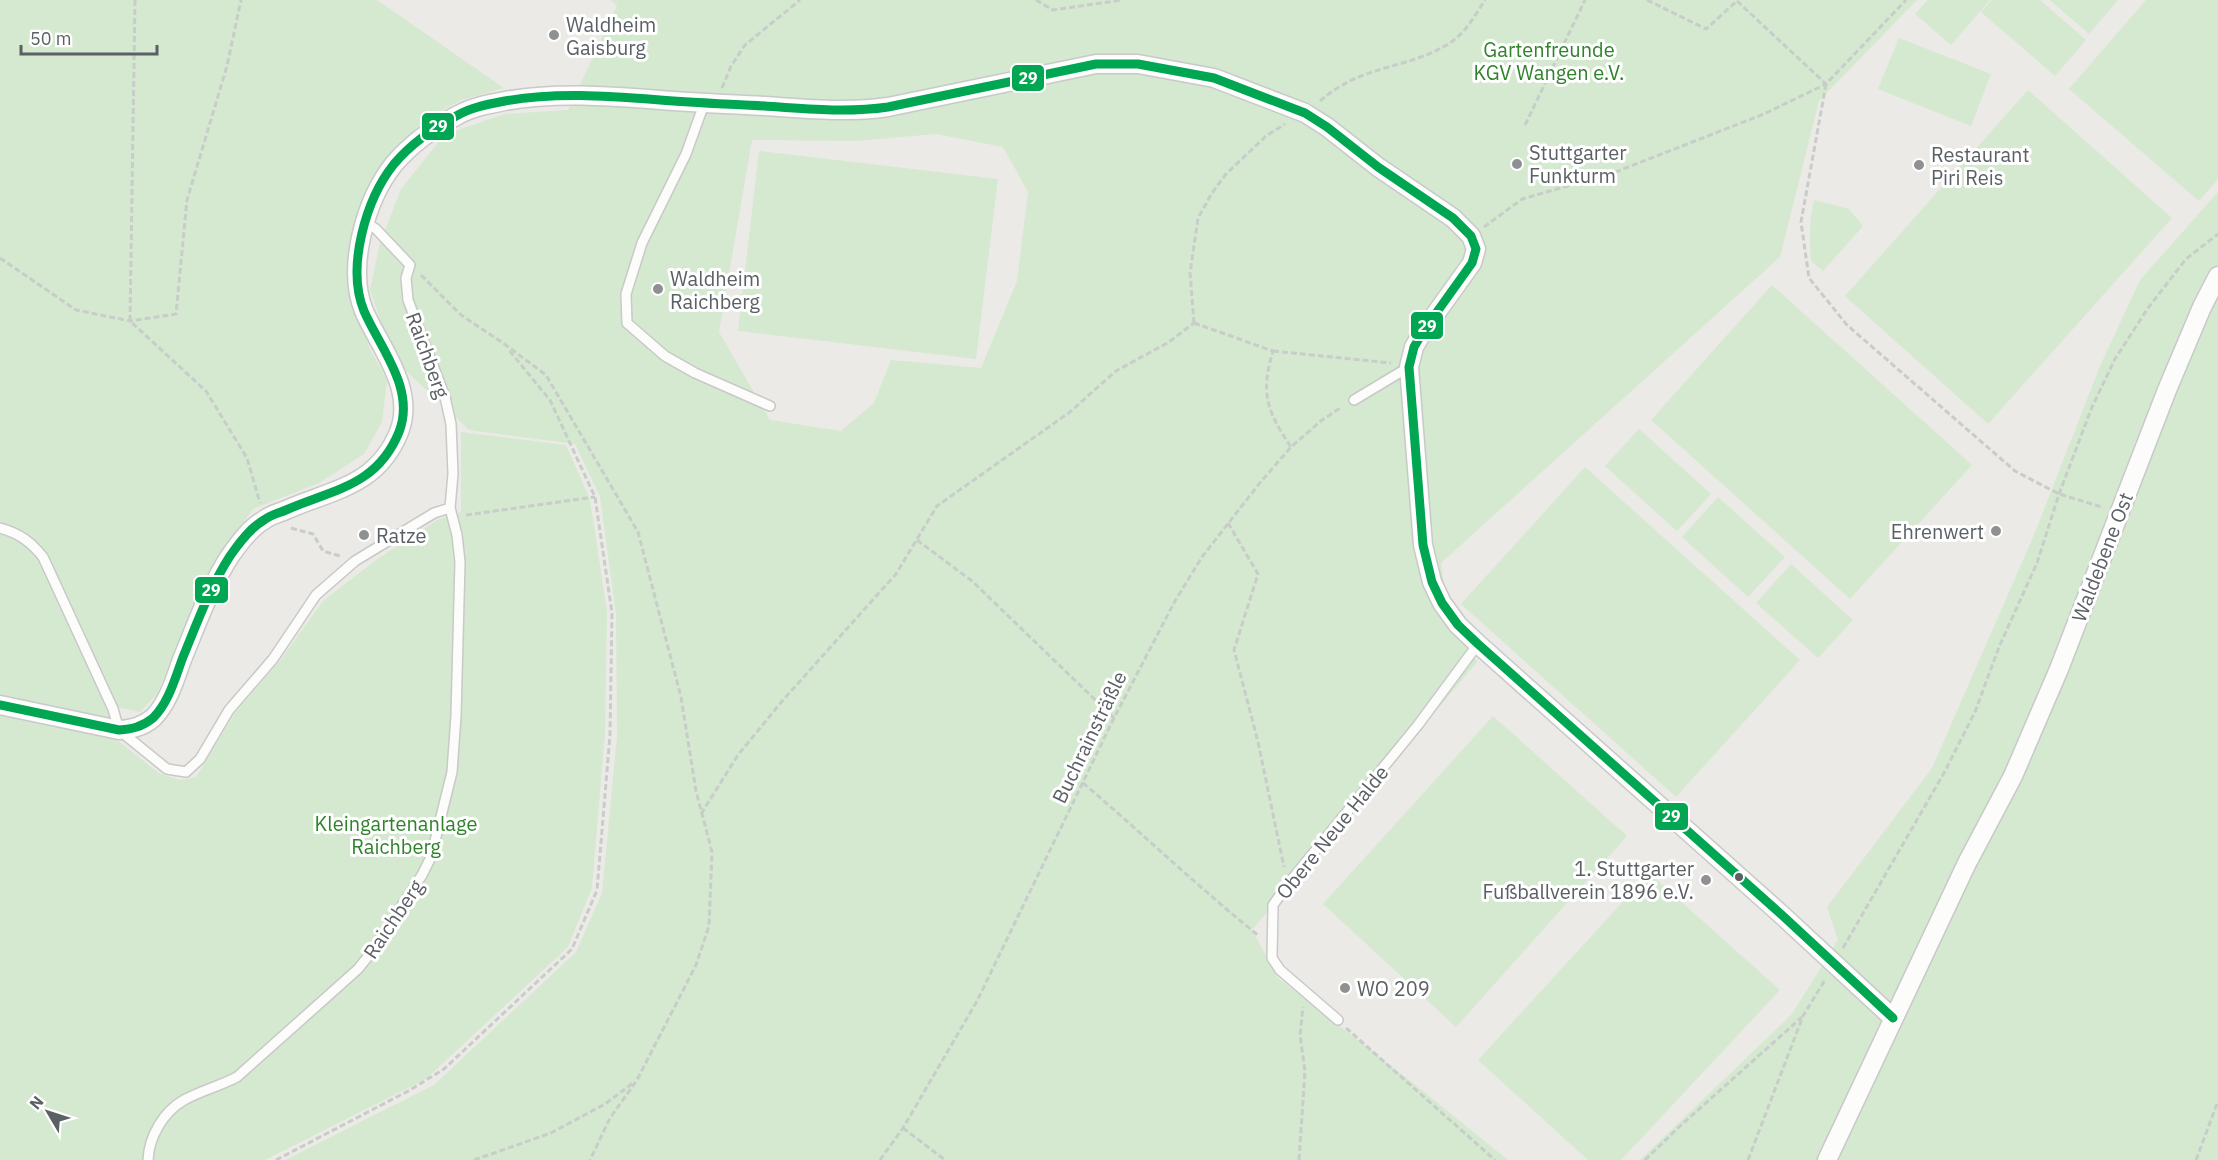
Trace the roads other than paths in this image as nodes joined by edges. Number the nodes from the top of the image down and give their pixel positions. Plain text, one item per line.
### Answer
1 (710, 103) junction
2 (365, 222) junction
3 (2218, 276) edge
4 (1409, 367) junction
5 (1354, 400) road end
6 (770, 406) dead end
7 (451, 512) junction
8 (0, 528) edge
9 (1478, 644) junction
10 (0, 705) edge
11 (119, 730) junction
12 (1893, 1018) junction
13 (1338, 1020) road end
14 (148, 1160) edge
15 (1827, 1160) edge

1 - 2 street
1 - 4 street
1 - 6 lane
2 - 7 lane, Raichberg
2 - 11 street
3 - 12 street, Waldebene Ost
4 - 5 lane
4 - 9 street
7 - 11 lane
7 - 14 lane, Raichberg
8 - 11 lane
9 - 12 street
9 - 13 lane, Obere Neue Halde
10 - 11 street
12 - 15 street, Waldebene Ost

